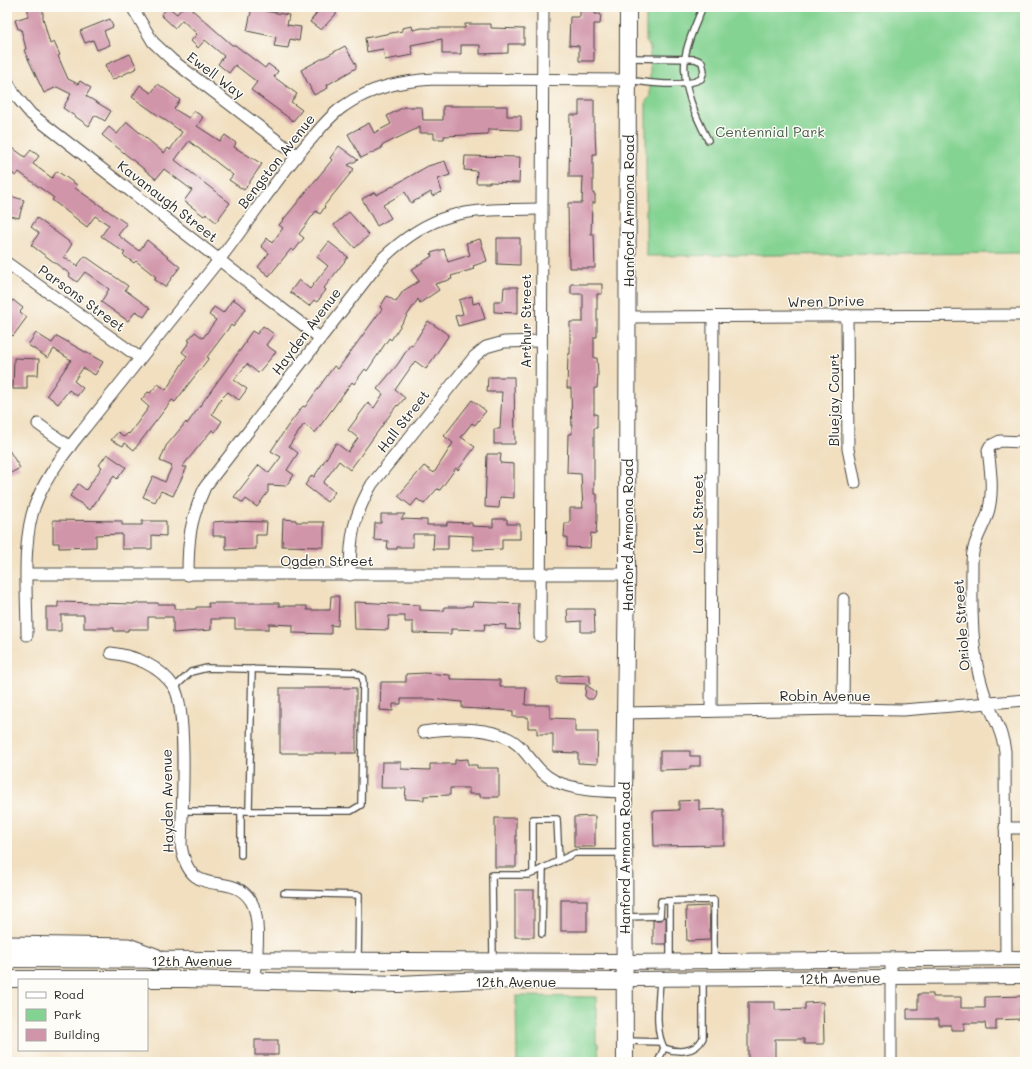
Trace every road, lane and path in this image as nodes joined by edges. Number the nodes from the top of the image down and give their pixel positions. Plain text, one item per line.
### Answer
1 (132, 7) edge
2 (542, 7) edge
3 (628, 7) edge
4 (701, 11) dead end
5 (628, 58) junction
6 (685, 58) junction
7 (542, 80) junction
8 (628, 80) junction
9 (7, 81) edge
10 (686, 83) junction
11 (708, 140) dead end
12 (296, 155) junction
13 (541, 209) junction
14 (219, 260) junction
15 (7, 263) edge
16 (1025, 314) edge
17 (847, 315) junction
18 (628, 317) junction
19 (713, 317) junction
20 (320, 338) junction
21 (540, 341) junction
22 (140, 358) junction
23 (38, 424) dead end
24 (1025, 442) edge
25 (70, 447) junction
26 (855, 483) dead end
27 (27, 574) junction
28 (188, 574) junction
29 (541, 574) junction
30 (627, 574) junction
31 (350, 575) junction
32 (844, 599) dead end
33 (27, 634) dead end
34 (540, 636) dead end
35 (111, 653) dead end
36 (252, 669) junction
37 (174, 688) junction
38 (1025, 700) edge
39 (987, 702) junction
40 (843, 709) junction
41 (711, 711) junction
42 (625, 713) junction
43 (423, 732) dead end
44 (624, 792) junction
45 (241, 810) junction
46 (249, 810) junction
47 (182, 811) junction
48 (1005, 828) junction
49 (1025, 828) edge
50 (625, 853) junction
51 (241, 855) dead end
52 (558, 861) junction
53 (543, 868) junction
54 (533, 873) junction
55 (284, 893) dead end
56 (670, 901) junction
57 (624, 917) junction
58 (542, 934) dead end
59 (7, 946) edge
60 (1006, 958) junction
61 (1025, 958) edge
62 (7, 959) edge
63 (891, 959) junction
64 (155, 960) junction
65 (256, 960) junction
66 (358, 960) junction
67 (493, 961) junction
68 (714, 961) junction
69 (624, 962) junction
70 (670, 962) junction
71 (1025, 976) edge
72 (891, 977) junction
73 (7, 979) edge
74 (660, 980) junction
75 (703, 980) junction
76 (255, 981) junction
77 (624, 981) junction
78 (625, 1041) junction
79 (660, 1042) junction
80 (664, 1048) junction
81 (625, 1062) edge
82 (658, 1062) edge
83 (891, 1062) edge

1 - 12 street, Ewell Way
2 - 7 street, Arthur Street
3 - 5 main road, Hanford Armona Road
4 - 6 lane
5 - 6 lane
5 - 8 main road, Hanford Armona Road
6 - 10 lane
6 - 10 lane
7 - 8 street, Bengston Avenue
7 - 12 street, Bengston Avenue
7 - 13 street, Arthur Street
8 - 10 lane
8 - 18 main road, Hanford Armona Road
9 - 14 street, Kavanaugh Street
10 - 11 lane
12 - 14 street, Bengston Avenue
13 - 20 street, Hayden Avenue
13 - 21 street, Arthur Street
14 - 20 street, Kavanaugh Street
14 - 22 street, Bengston Avenue
15 - 22 street, Parsons Street
16 - 17 street, Wren Drive
17 - 19 street, Wren Drive
17 - 26 street, Bluejay Court
18 - 19 street, Wren Drive
18 - 30 main road, Hanford Armona Road
19 - 41 street, Lark Street
20 - 28 street, Hayden Avenue
21 - 29 street, Arthur Street
21 - 31 street, Hall Street
22 - 25 street, Bengston Avenue
23 - 25 street
24 - 39 street, Oriole Street
25 - 27 street, Bengston Avenue
27 - 28 street, Ogden Street
27 - 33 street, Bengston Avenue
28 - 31 street, Ogden Street
29 - 30 street, Ogden Street
29 - 31 street, Ogden Street
29 - 34 street, Arthur Street
30 - 42 main road, Hanford Armona Road
32 - 40 street
35 - 37 street, Hayden Avenue
36 - 37 lane
36 - 46 lane
36 - 46 lane
37 - 47 street, Hayden Avenue
38 - 39 street, Robin Avenue
39 - 40 street, Robin Avenue
39 - 48 street, Oriole Street
40 - 41 street, Robin Avenue
41 - 42 street, Robin Avenue
42 - 44 main road, Hanford Armona Road
43 - 44 street
44 - 50 main road, Hanford Armona Road
45 - 46 lane
45 - 47 lane
45 - 51 lane
47 - 65 street, Hayden Avenue
48 - 49 street
48 - 60 street, Oriole Street
50 - 52 lane
50 - 57 main road, Hanford Armona Road
52 - 53 lane
52 - 54 lane
53 - 54 lane
53 - 58 lane
54 - 67 lane
55 - 66 lane
56 - 57 lane
56 - 68 lane
56 - 70 lane
57 - 69 main road, Hanford Armona Road
59 - 64 highway
60 - 61 street, 12th Avenue
60 - 63 street, 12th Avenue
62 - 64 main road, 12th Avenue
63 - 68 street, 12th Avenue
63 - 72 street
64 - 65 main road, 12th Avenue
65 - 66 main road, 12th Avenue
65 - 76 street, Hayden Avenue
66 - 67 main road, 12th Avenue
67 - 69 main road, 12th Avenue
68 - 70 street, 12th Avenue
69 - 70 street, 12th Avenue
69 - 77 main road, Hanford Armona Road
71 - 72 street, 12th Avenue
72 - 75 street, 12th Avenue
72 - 83 street
73 - 76 main road, 12th Avenue
74 - 75 street, 12th Avenue
74 - 77 street, 12th Avenue
74 - 79 lane
75 - 80 lane
76 - 77 main road, 12th Avenue
77 - 78 main road, Hanford Armona Road
78 - 79 lane
78 - 81 main road, Hanford Armona Road
79 - 80 lane
80 - 82 lane

